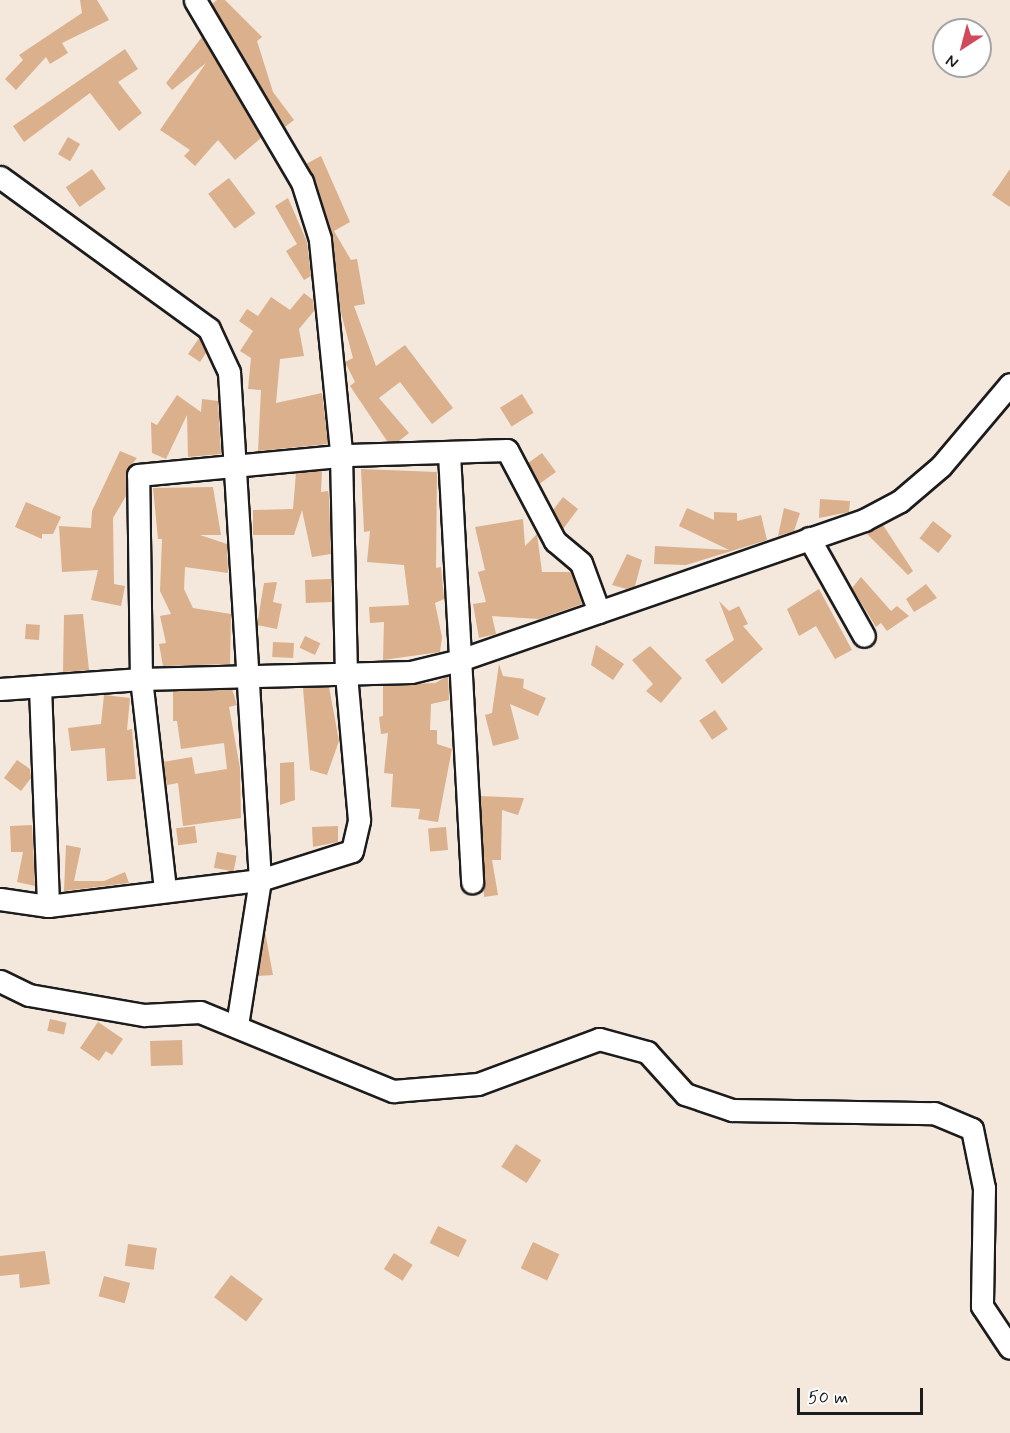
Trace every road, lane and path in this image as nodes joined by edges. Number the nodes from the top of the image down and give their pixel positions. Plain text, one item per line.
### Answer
1 (195, 0) edge
2 (0, 177) edge
3 (1010, 384) edge
4 (449, 454) junction
5 (341, 456) junction
6 (236, 464) junction
7 (809, 538) junction
8 (599, 612) junction
9 (864, 636) dead end
10 (460, 660) junction
11 (346, 675) junction
12 (141, 679) junction
13 (250, 679) junction
14 (40, 686) junction
15 (0, 689) edge
16 (260, 880) junction
17 (472, 882) dead end
18 (165, 889) junction
19 (0, 899) edge
20 (48, 906) junction
21 (0, 981) edge
22 (237, 1025) junction
23 (1010, 1348) edge

1 - 5 street
2 - 6 street
3 - 7 street
4 - 5 street
4 - 8 street
4 - 10 street
5 - 6 street
5 - 11 street
6 - 12 street
6 - 13 street
7 - 8 street
7 - 9 street
8 - 10 street
10 - 11 street
10 - 17 street
11 - 13 street
11 - 16 street
12 - 13 street
12 - 14 street
12 - 18 street
13 - 16 street
14 - 15 street
14 - 20 street
16 - 18 street
16 - 22 street
18 - 20 street
19 - 20 street
21 - 22 street
22 - 23 street

